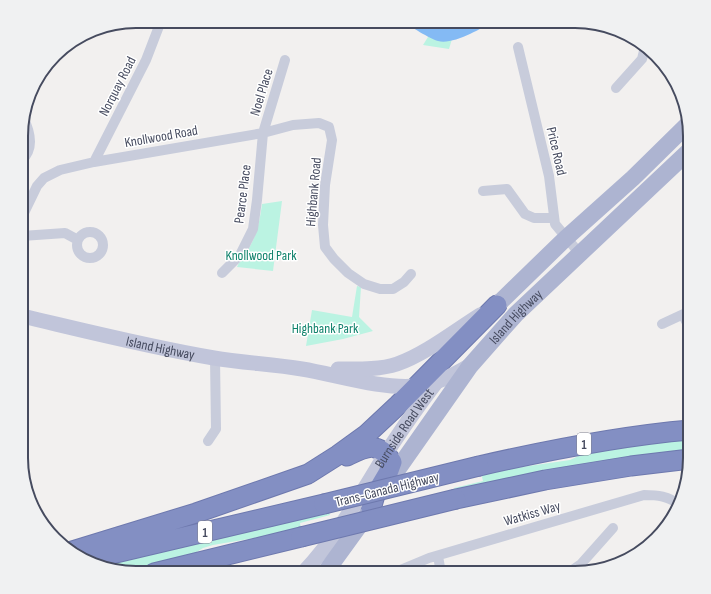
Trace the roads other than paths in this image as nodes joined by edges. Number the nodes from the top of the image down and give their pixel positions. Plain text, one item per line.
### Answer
1 (158, 28) edge
2 (518, 47) dead end
3 (644, 53) edge
4 (285, 60) dead end
5 (616, 88) dead end
6 (330, 127) joint
7 (29, 128) edge
8 (683, 129) edge
9 (263, 133) junction
10 (28, 152) edge
11 (683, 157) edge
12 (94, 162) junction
13 (483, 191) dead end
14 (28, 203) edge
15 (554, 218) junction
16 (28, 236) edge
17 (566, 238) junction
18 (78, 240) dead end
19 (580, 254) junction
20 (222, 273) dead end
21 (411, 274) dead end
22 (497, 305) junction
23 (683, 315) edge
24 (28, 317) edge
25 (662, 324) dead end
26 (216, 358) junction
27 (470, 366) junction
28 (302, 369) junction
29 (435, 384) junction
30 (415, 386) junction
31 (683, 431) edge
32 (208, 441) dead end
33 (386, 454) junction
34 (683, 460) edge
35 (308, 474) junction
36 (675, 501) edge
37 (371, 509) junction
38 (613, 528) dead end
39 (78, 549) edge
40 (438, 556) junction
41 (94, 558) edge
42 (183, 566) edge
43 (320, 566) edge
44 (412, 566) edge
45 (440, 566) edge
46 (578, 566) edge

1 - 12 street, Norquay Road
2 - 15 street, Price Road
3 - 5 street
4 - 9 street, Noel Place
6 - 9 street, Knollwood Road
6 - 21 street, Highbank Road
7 - 10 street
8 - 17 main road, Island Highway
9 - 12 street, Knollwood Road
9 - 20 street, Pearce Place
11 - 19 main road, Island Highway
12 - 14 street, Knollwood Road
13 - 15 street
15 - 17 street, Price Road
16 - 18 street
17 - 19 street, Price Road
17 - 22 main road, Island Highway
19 - 27 main road, Island Highway
22 - 28 main road, Island Highway
22 - 29 main road, Burnside Road West
22 - 30 highway
23 - 25 street
24 - 26 main road, Island Highway
26 - 28 main road, Island Highway
26 - 32 street
27 - 29 main road, Island Highway
27 - 37 main road, Burnside Road West
28 - 30 main road, Island Highway
29 - 30 main road, Island Highway
29 - 33 main road, Burnside Road West
30 - 35 highway
31 - 41 highway, Trans-Canada Highway / 1, bridge
33 - 35 highway
33 - 37 highway
33 - 43 main road, Burnside Road West
34 - 42 highway, Trans-Canada Highway / 1, bridge
35 - 39 highway
36 - 40 street, Watkiss Way
37 - 43 main road, Burnside Road West
38 - 46 street
40 - 44 street, Watkiss Way
40 - 45 street

